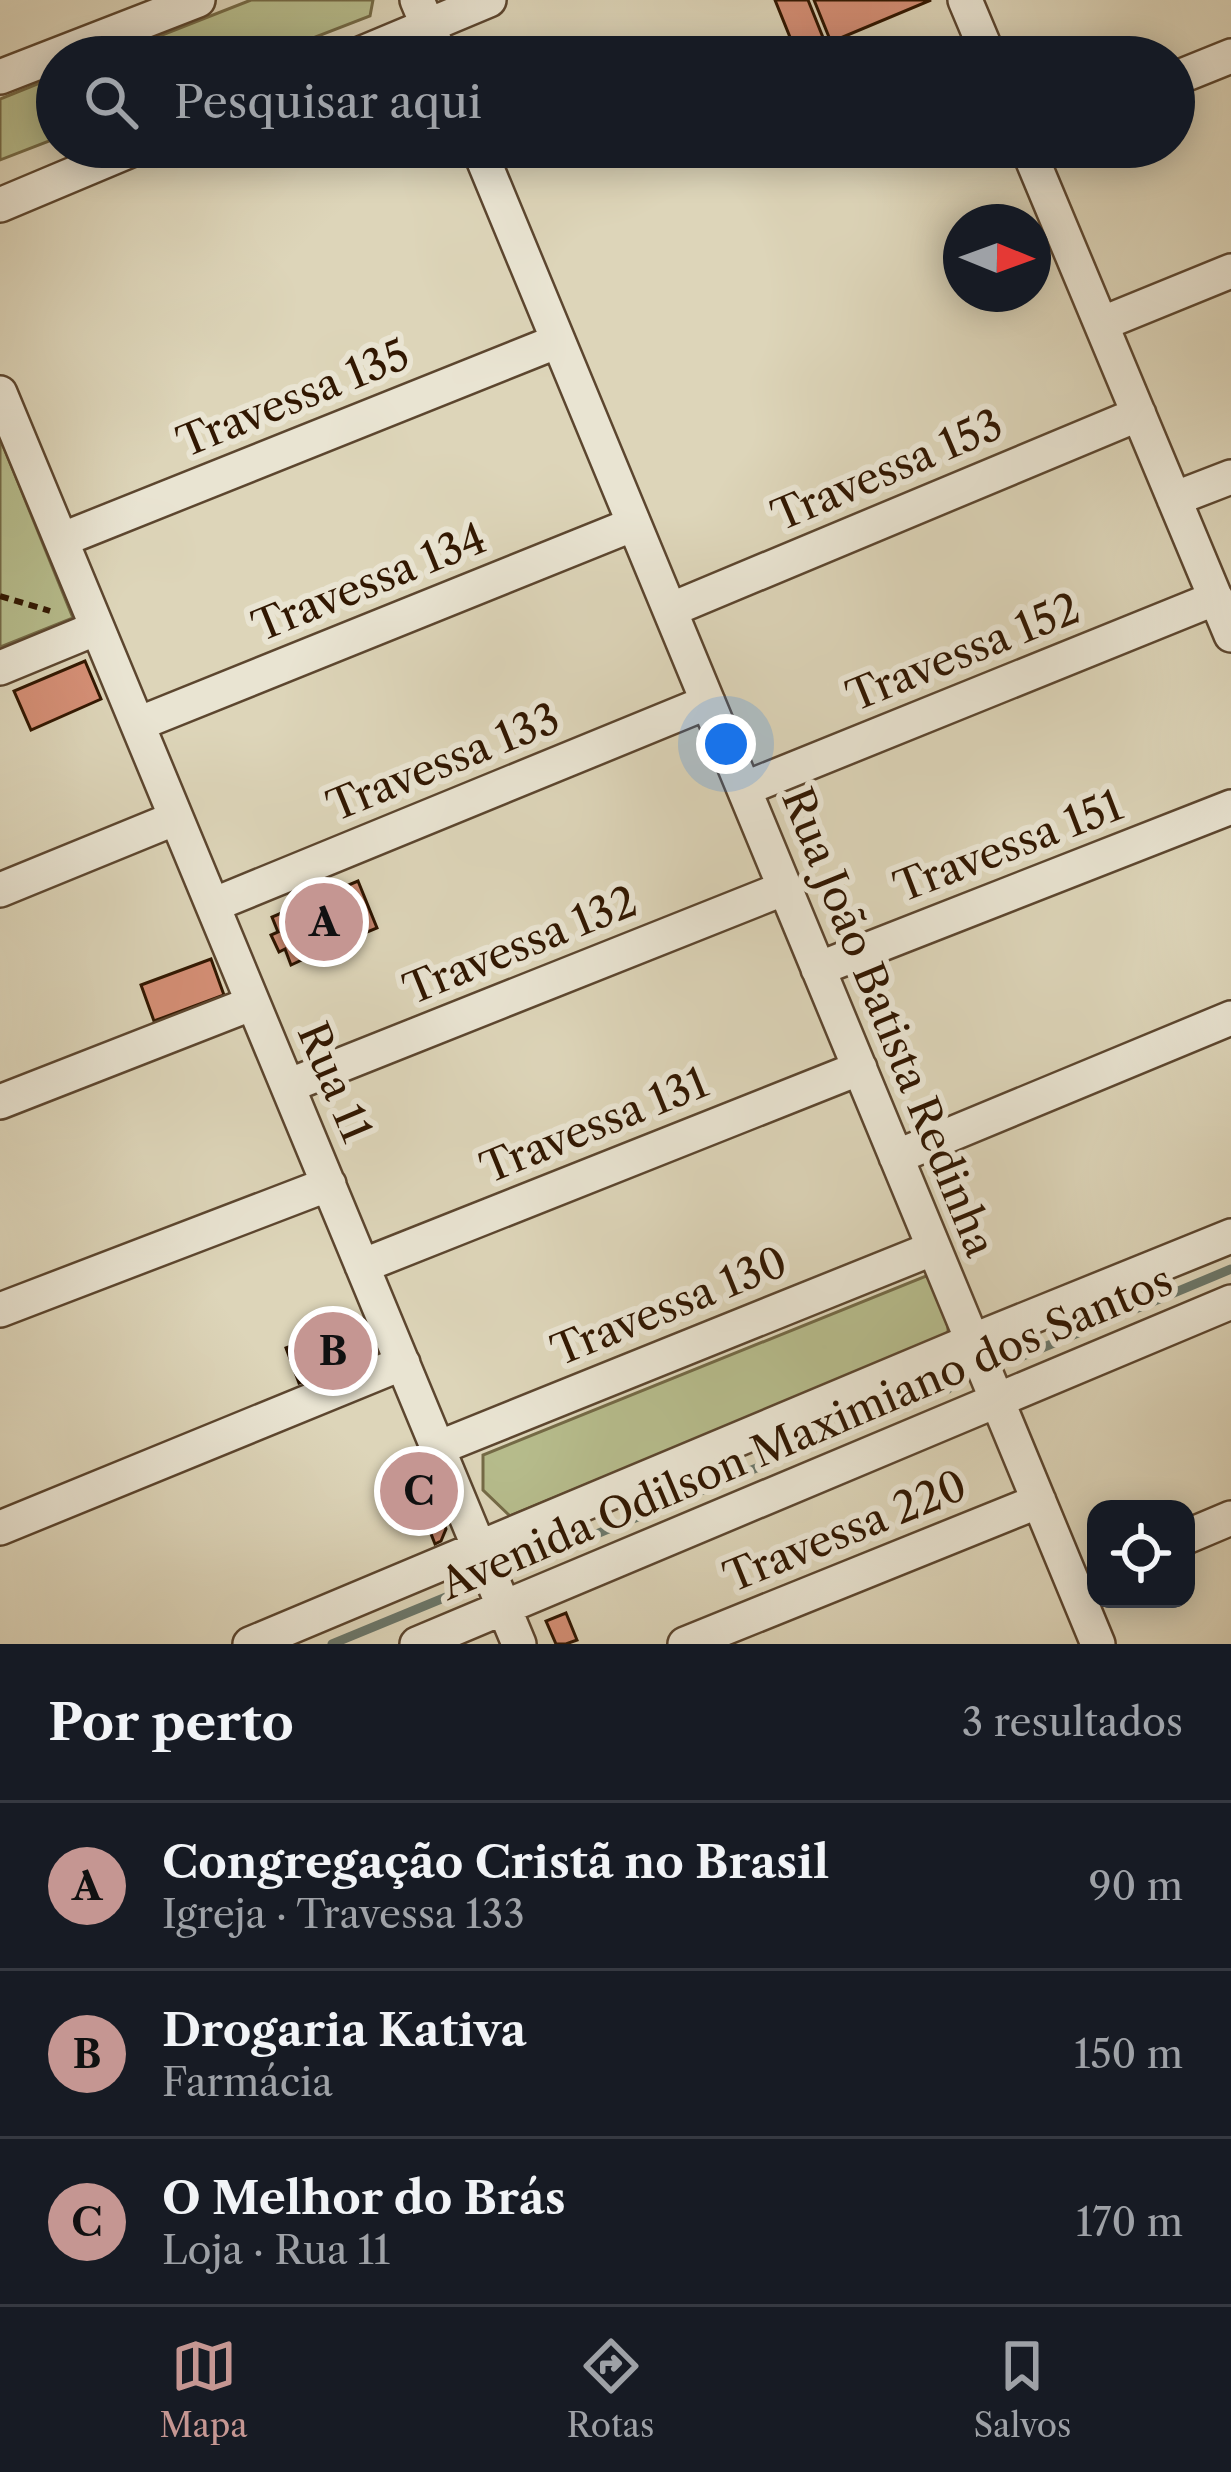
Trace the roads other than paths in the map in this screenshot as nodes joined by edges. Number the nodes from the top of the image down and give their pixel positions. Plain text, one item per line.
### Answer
1 (198, 0) edge
2 (489, 0) edge
3 (965, 0) edge
4 (429, 28) edge
5 (105, 36) edge
6 (980, 36) edge
7 (1231, 56) edge
8 (36, 63) edge
9 (1195, 71) edge
10 (0, 77) edge
11 (88, 168) edge
12 (487, 168) edge
13 (1036, 168) edge
14 (0, 205) edge
15 (1231, 271) edge
16 (1101, 324) junction
17 (558, 340) junction
18 (0, 393) edge
19 (1139, 414) junction
20 (1231, 477) edge
21 (1174, 499) junction
22 (634, 524) junction
23 (61, 540) junction
24 (1216, 598) junction
25 (670, 610) junction
26 (98, 628) junction
27 (1231, 635) edge
28 (0, 668) edge
29 (708, 702) junction
30 (138, 724) junction
31 (744, 789) junction
32 (1231, 807) edge
33 (176, 818) junction
34 (785, 888) junction
35 (0, 890) edge
36 (213, 905) junction
37 (818, 969) junction
38 (253, 1003) junction
39 (1231, 1018) edge
40 (860, 1069) junction
41 (288, 1086) junction
42 (0, 1102) edge
43 (896, 1156) junction
44 (328, 1184) junction
45 (1231, 1236) edge
46 (934, 1248) junction
47 (362, 1265) junction
48 (1231, 1302) edge
49 (0, 1310) edge
50 (972, 1341) junction
51 (403, 1363) junction
52 (997, 1399) junction
53 (438, 1448) junction
54 (1039, 1501) junction
55 (1231, 1518) edge
56 (0, 1528) edge
57 (1195, 1533) edge
58 (480, 1549) junction
59 (1084, 1579) edge
60 (504, 1607) junction
61 (250, 1644) edge
62 (417, 1644) edge
63 (519, 1644) edge
64 (685, 1644) edge
65 (1098, 1644) edge

1 - 5 street
2 - 4 street
3 - 6 street
7 - 9 street
8 - 10 street
11 - 14 street
12 - 17 street, Rua João Batista Redinha
13 - 16 street
15 - 16 street
16 - 19 street
17 - 22 street, Rua João Batista Redinha
17 - 23 street, Travessa 135
18 - 23 street, Rua 11
19 - 21 street
19 - 25 street, Travessa 153
20 - 21 street
21 - 24 street
22 - 25 street, Rua João Batista Redinha
22 - 30 street, Travessa 134
23 - 26 street, Rua 11
24 - 27 street
24 - 31 street, Travessa 152
25 - 29 street, Rua João Batista Redinha
26 - 28 street
26 - 30 street, Rua 11
29 - 31 street, Rua João Batista Redinha
29 - 36 street, Travessa 133
30 - 33 street, Rua 11
31 - 34 street, Rua João Batista Redinha
32 - 37 street, Travessa 151
33 - 35 street
33 - 36 street, Rua 11
34 - 37 street, Rua João Batista Redinha
34 - 41 street, Travessa 132
36 - 38 street, Rua 11
37 - 40 street, Rua João Batista Redinha
38 - 41 street, Rua 11
38 - 42 street
39 - 43 street
40 - 43 street, Rua João Batista Redinha
40 - 47 street, Travessa 131
41 - 44 street, Rua 11
43 - 46 street, Rua João Batista Redinha
44 - 47 street, Rua 11
44 - 49 street
45 - 50 street, Avenida Odilson Maximiano dos Santos
46 - 50 street, Rua João Batista Redinha
46 - 53 street, Travessa 130
47 - 51 street, Rua 11
48 - 52 street, Avenida Odilson Maximiano dos Santos
50 - 52 street, Rua João Batista Redinha
50 - 58 street, Avenida Odilson Maximiano dos Santos
51 - 53 street, Rua 11
51 - 56 street
52 - 54 street, Rua João Batista Redinha
52 - 60 street, Avenida Odilson Maximiano dos Santos
53 - 58 street, Rua 11
54 - 59 street, Rua João Batista Redinha
54 - 64 street, Travessa 220
55 - 57 street
58 - 60 street, Rua 11
58 - 61 street, Avenida Odilson Maximiano dos Santos
59 - 65 street, Rua João Batista Redinha
60 - 62 street, Avenida Odilson Maximiano dos Santos
60 - 63 street, Rua 11

